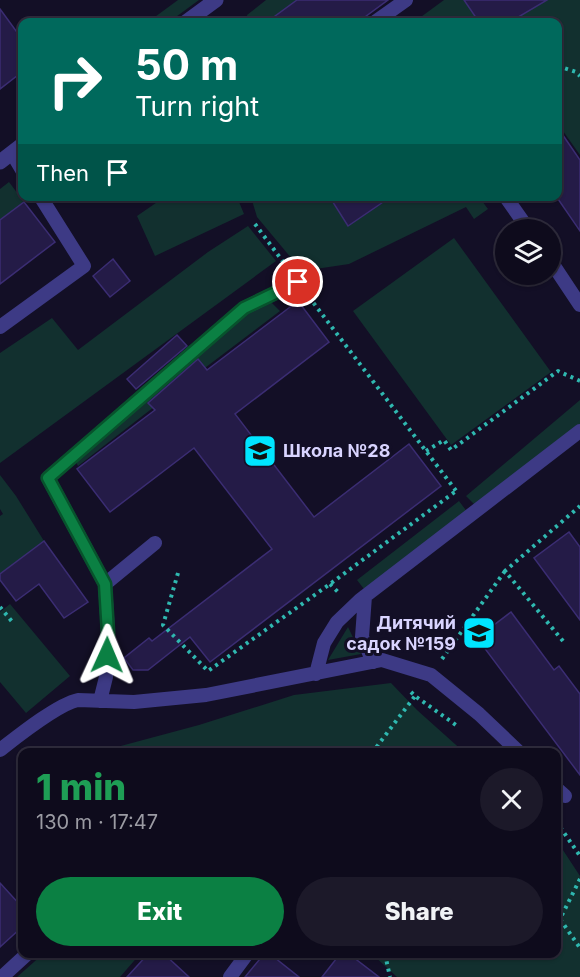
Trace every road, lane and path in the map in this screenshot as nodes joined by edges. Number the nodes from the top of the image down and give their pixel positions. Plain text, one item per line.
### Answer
1 (216, 0) edge
2 (406, 0) edge
3 (191, 18) edge
4 (381, 18) edge
5 (562, 67) edge
6 (580, 76) edge
7 (43, 201) edge
8 (509, 201) edge
9 (521, 219) edge
10 (255, 224) dead end
11 (561, 277) edge
12 (298, 282) junction
13 (580, 306) edge
14 (0, 327) edge
15 (580, 381) edge
16 (580, 431) edge
17 (426, 451) junction
18 (580, 506) edge
19 (155, 543) dead end
20 (505, 571) junction
21 (178, 573) dead end
22 (105, 584) junction
23 (365, 596) junction
24 (0, 607) edge
25 (14, 624) dead end
26 (563, 641) dead end
27 (374, 662) junction
28 (316, 674) junction
29 (431, 675) junction
30 (408, 688) dead end
31 (415, 696) junction
32 (100, 701) junction
33 (465, 731) dead end
34 (376, 748) edge
35 (515, 748) edge
36 (0, 750) edge
37 (561, 828) edge
38 (580, 856) edge
39 (580, 879) edge
40 (561, 917) edge
41 (561, 920) edge
42 (580, 948) edge
43 (23, 958) edge
44 (244, 958) edge
45 (386, 958) edge
46 (2, 977) edge
47 (230, 977) edge
48 (390, 977) edge

1 - 3 street
2 - 4 lane
5 - 6 path
7 - 14 lane
8 - 9 lane
10 - 12 path
11 - 13 lane
12 - 17 path
12 - 22 lane
15 - 17 path
16 - 23 lane
17 - 21 path
18 - 20 path
19 - 22 lane
20 - 26 path
20 - 29 path
22 - 32 lane
23 - 27 lane
23 - 28 lane
24 - 25 path
27 - 28 lane
27 - 29 lane
28 - 32 lane
29 - 35 lane
30 - 31 path
31 - 33 path
31 - 34 path
32 - 36 lane
37 - 38 path
39 - 40 path
41 - 42 path
43 - 46 lane
44 - 47 lane
45 - 48 path

